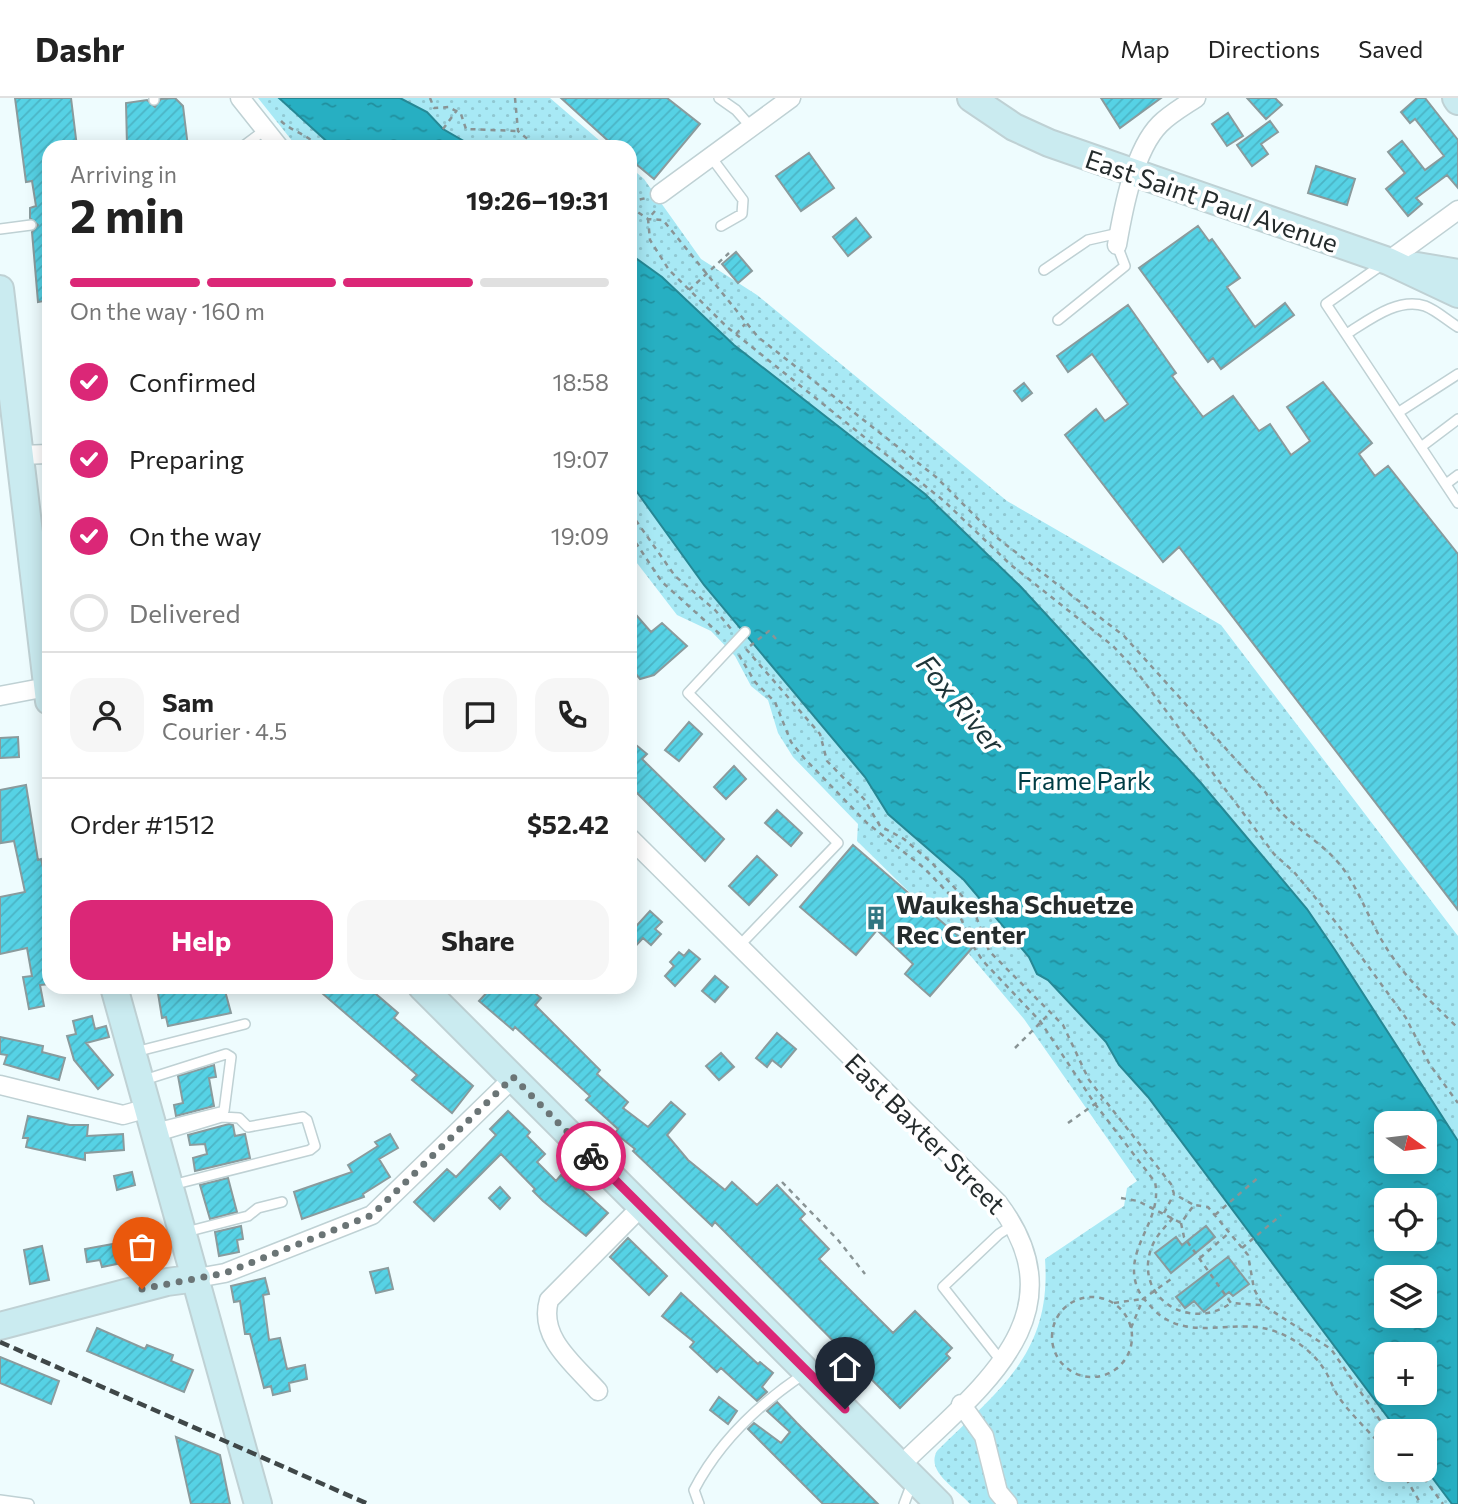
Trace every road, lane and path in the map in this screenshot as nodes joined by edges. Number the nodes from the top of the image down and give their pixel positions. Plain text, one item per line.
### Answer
1 (240, 98) edge
2 (430, 98) edge
3 (515, 98) edge
4 (719, 98) edge
5 (791, 98) edge
6 (971, 98) edge
7 (1196, 98) edge
8 (457, 110) junction
9 (270, 123) junction
10 (751, 127) junction
11 (443, 129) dead end
12 (518, 131) junction
13 (250, 140) edge
14 (276, 140) edge
15 (313, 140) edge
16 (529, 140) edge
17 (711, 157) junction
18 (1134, 173) junction
19 (660, 194) dead end
20 (1458, 210) edge
21 (637, 211) edge
22 (648, 219) junction
23 (31, 225) dead end
24 (721, 226) dead end
25 (0, 229) edge
26 (1118, 239) junction
27 (729, 253) dead end
28 (1388, 261) junction
29 (1044, 270) dead end
30 (708, 273) junction
31 (1458, 273) edge
32 (0, 289) edge
33 (689, 290) junction
34 (1458, 294) edge
35 (1058, 320) dead end
36 (746, 323) junction
37 (1458, 327) edge
38 (1348, 333) junction
39 (736, 334) junction
40 (762, 340) junction
41 (754, 349) junction
42 (1458, 374) edge
43 (1399, 412) junction
44 (1458, 419) edge
45 (1421, 447) junction
46 (42, 454) edge
47 (9, 455) edge
48 (1458, 475) edge
49 (1446, 484) junction
50 (1458, 503) edge
51 (637, 522) edge
52 (637, 544) edge
53 (738, 639) junction
54 (776, 639) dead end
55 (751, 646) dead end
56 (42, 656) edge
57 (42, 692) edge
58 (0, 696) edge
59 (637, 845) edge
60 (738, 947) junction
61 (116, 994) edge
62 (433, 994) edge
63 (1051, 1012) junction
64 (1040, 1021) junction
65 (246, 1024) dead end
66 (1458, 1028) edge
67 (1015, 1048) dead end
68 (133, 1052) junction
69 (513, 1077) junction
70 (141, 1081) junction
71 (0, 1085) edge
72 (1103, 1098) junction
73 (1458, 1103) edge
74 (1095, 1104) junction
75 (1068, 1123) dead end
76 (153, 1124) junction
77 (1260, 1177) dead end
78 (782, 1182) dead end
79 (170, 1185) junction
80 (1174, 1194) junction
81 (1121, 1198) dead end
82 (282, 1202) dead end
83 (1194, 1205) junction
84 (642, 1206) junction
85 (1154, 1209) junction
86 (1164, 1213) junction
87 (1215, 1215) junction
88 (1281, 1215) dead end
89 (1173, 1219) junction
90 (1181, 1223) junction
91 (1014, 1224) junction
92 (184, 1233) junction
93 (1229, 1233) junction
94 (1241, 1248) junction
95 (1199, 1259) junction
96 (865, 1274) dead end
97 (1174, 1277) dead end
98 (197, 1278) junction
99 (1155, 1290) junction
100 (1143, 1299) junction
101 (1114, 1303) junction
102 (1231, 1303) junction
103 (1262, 1305) junction
104 (0, 1326) edge
105 (1131, 1328) junction
106 (1002, 1362) junction
107 (807, 1371) junction
108 (598, 1391) dead end
109 (961, 1404) junction
110 (1379, 1419) edge
111 (1374, 1437) edge
112 (907, 1471) junction
113 (1408, 1482) edge
114 (1427, 1482) edge
115 (0, 1500) edge
116 (29, 1504) edge
117 (258, 1504) edge
118 (699, 1504) edge
119 (904, 1504) edge
120 (939, 1504) edge
121 (1009, 1504) edge
122 (1421, 1504) edge
123 (1443, 1504) edge

1 - 9 street
2 - 8 path
3 - 12 path
4 - 10 lane
5 - 10 street
6 - 18 main road, East Saint Paul Avenue
7 - 18 street
8 - 11 path
8 - 12 path
9 - 13 lane
9 - 14 street
9 - 15 path
10 - 17 street
12 - 16 path
17 - 19 street
17 - 24 lane
18 - 26 street
18 - 28 main road, East Saint Paul Avenue
20 - 28 street
21 - 22 path
22 - 30 path
22 - 33 path
23 - 25 lane
26 - 29 lane
26 - 35 lane
27 - 30 path
28 - 31 main road
28 - 34 main road, East Saint Paul Avenue
28 - 38 lane
30 - 33 path
30 - 36 path
32 - 47 main road
33 - 39 path
36 - 39 path
36 - 40 path
37 - 38 lane
38 - 43 lane
39 - 41 path
40 - 41 path
40 - 66 path
41 - 73 path
42 - 43 lane
43 - 45 lane
44 - 45 lane
45 - 49 lane
46 - 47 street
47 - 56 main road
48 - 49 lane
49 - 50 lane
51 - 53 path
52 - 53 path
53 - 60 lane
53 - 63 path
53 - 64 path
54 - 55 path
57 - 58 street
59 - 60 street, East Baxter Street
60 - 91 street, East Baxter Street
61 - 68 main road
62 - 69 main road
63 - 64 path
63 - 72 path
64 - 67 path
64 - 74 path
65 - 68 lane
68 - 70 main road
69 - 84 main road
69 - 98 street
70 - 76 main road
70 - 76 lane
71 - 76 street
72 - 74 path
72 - 80 path
74 - 75 path
74 - 85 path
76 - 79 main road
76 - 79 lane
77 - 87 path
78 - 96 path
79 - 92 main road
80 - 83 path
80 - 86 path
81 - 85 path
82 - 92 lane
83 - 87 path
83 - 90 path
84 - 107 main road
84 - 108 street
85 - 86 path
85 - 100 path
86 - 89 path
87 - 93 path
88 - 94 path
89 - 90 path
89 - 99 path
90 - 95 path
91 - 106 street, East Baxter Street
91 - 106 lane
92 - 98 main road
93 - 94 path
93 - 95 path
94 - 103 path
95 - 102 path
97 - 99 path
98 - 104 main road
98 - 117 main road
99 - 100 path
99 - 102 path
100 - 101 path
100 - 105 path
100 - 111 path
101 - 105 path
101 - 105 path
102 - 103 path
103 - 110 path
106 - 109 street, East Baxter Street
107 - 112 main road
107 - 118 lane
109 - 112 street, East Baxter Street
109 - 121 street
112 - 119 lane
112 - 120 main road
113 - 122 path
114 - 123 path
115 - 116 lane

